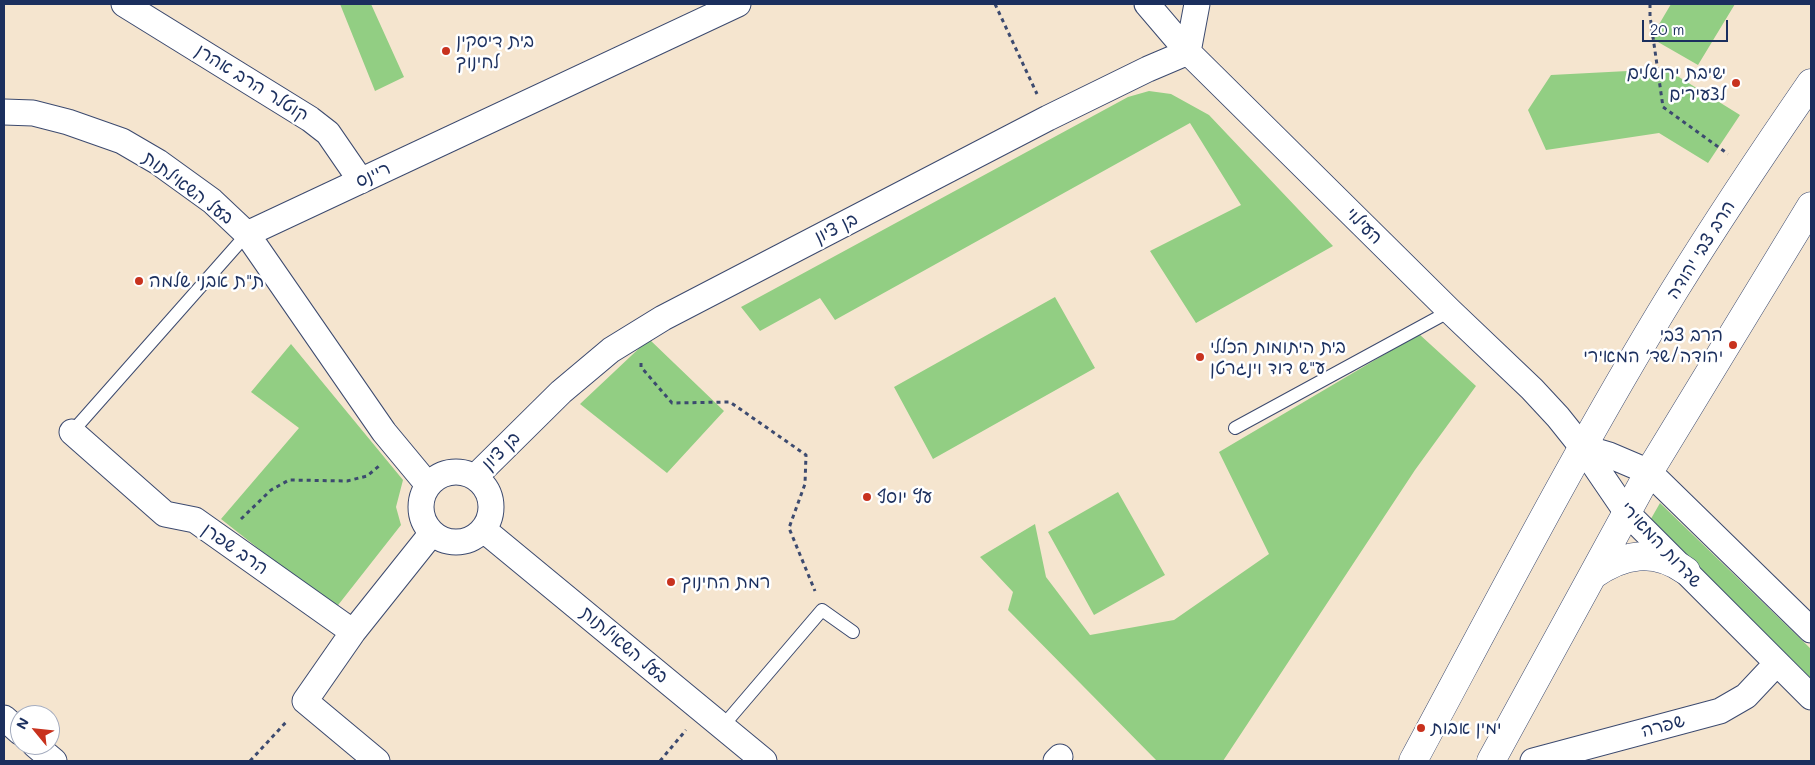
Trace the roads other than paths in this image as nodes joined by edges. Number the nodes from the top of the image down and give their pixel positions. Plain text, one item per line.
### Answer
1 (124, 4) edge
2 (738, 4) edge
3 (1147, 4) edge
4 (1197, 4) edge
5 (1188, 52) junction
6 (1811, 83) edge
7 (4, 112) edge
8 (361, 181) junction
9 (1811, 206) edge
10 (247, 234) junction
11 (1450, 311) junction
12 (1235, 428) dead end
13 (72, 432) joint
14 (1582, 447) junction
15 (1649, 472) junction
16 (475, 477) junction
17 (428, 485) junction
18 (1627, 512) junction
19 (484, 530) junction
20 (432, 534) junction
21 (1686, 571) junction
22 (1593, 575) junction
23 (1811, 630) edge
24 (353, 632) junction
25 (853, 632) dead end
26 (1777, 663) junction
27 (1811, 697) edge
28 (722, 727) junction
29 (377, 761) edge
30 (764, 761) edge
31 (1413, 761) edge
32 (1491, 761) edge
33 (1533, 761) edge

1 - 8 street, קוטלר הרב אהרן
2 - 8 street, ריינס
3 - 5 street, העילוי
4 - 5 street
5 - 11 street, העילוי
5 - 16 street, בן ציון
6 - 14 street, הרב צבי יהודה
7 - 10 street, בעל השאילתות
8 - 10 street, ריינס
9 - 15 street
10 - 13 lane, ריינס
10 - 17 street, בעל השאילתות
11 - 12 lane
11 - 14 street, העילוי
13 - 24 street, הרב שפרן
14 - 15 street
14 - 18 street, שדרות המאירי
14 - 31 street
15 - 18 street
15 - 23 street
16 - 17 street
16 - 19 street
17 - 20 street
18 - 21 street, שדרות המאירי
18 - 22 street
19 - 20 street
19 - 28 street, בעל השאילתות
20 - 24 street
21 - 22 street
21 - 26 street, שדרות המאירי
22 - 32 street
24 - 29 street
25 - 28 lane
26 - 27 street, שדרות המאירי
26 - 33 street, שפרה
28 - 30 street, בעל השאילתות

